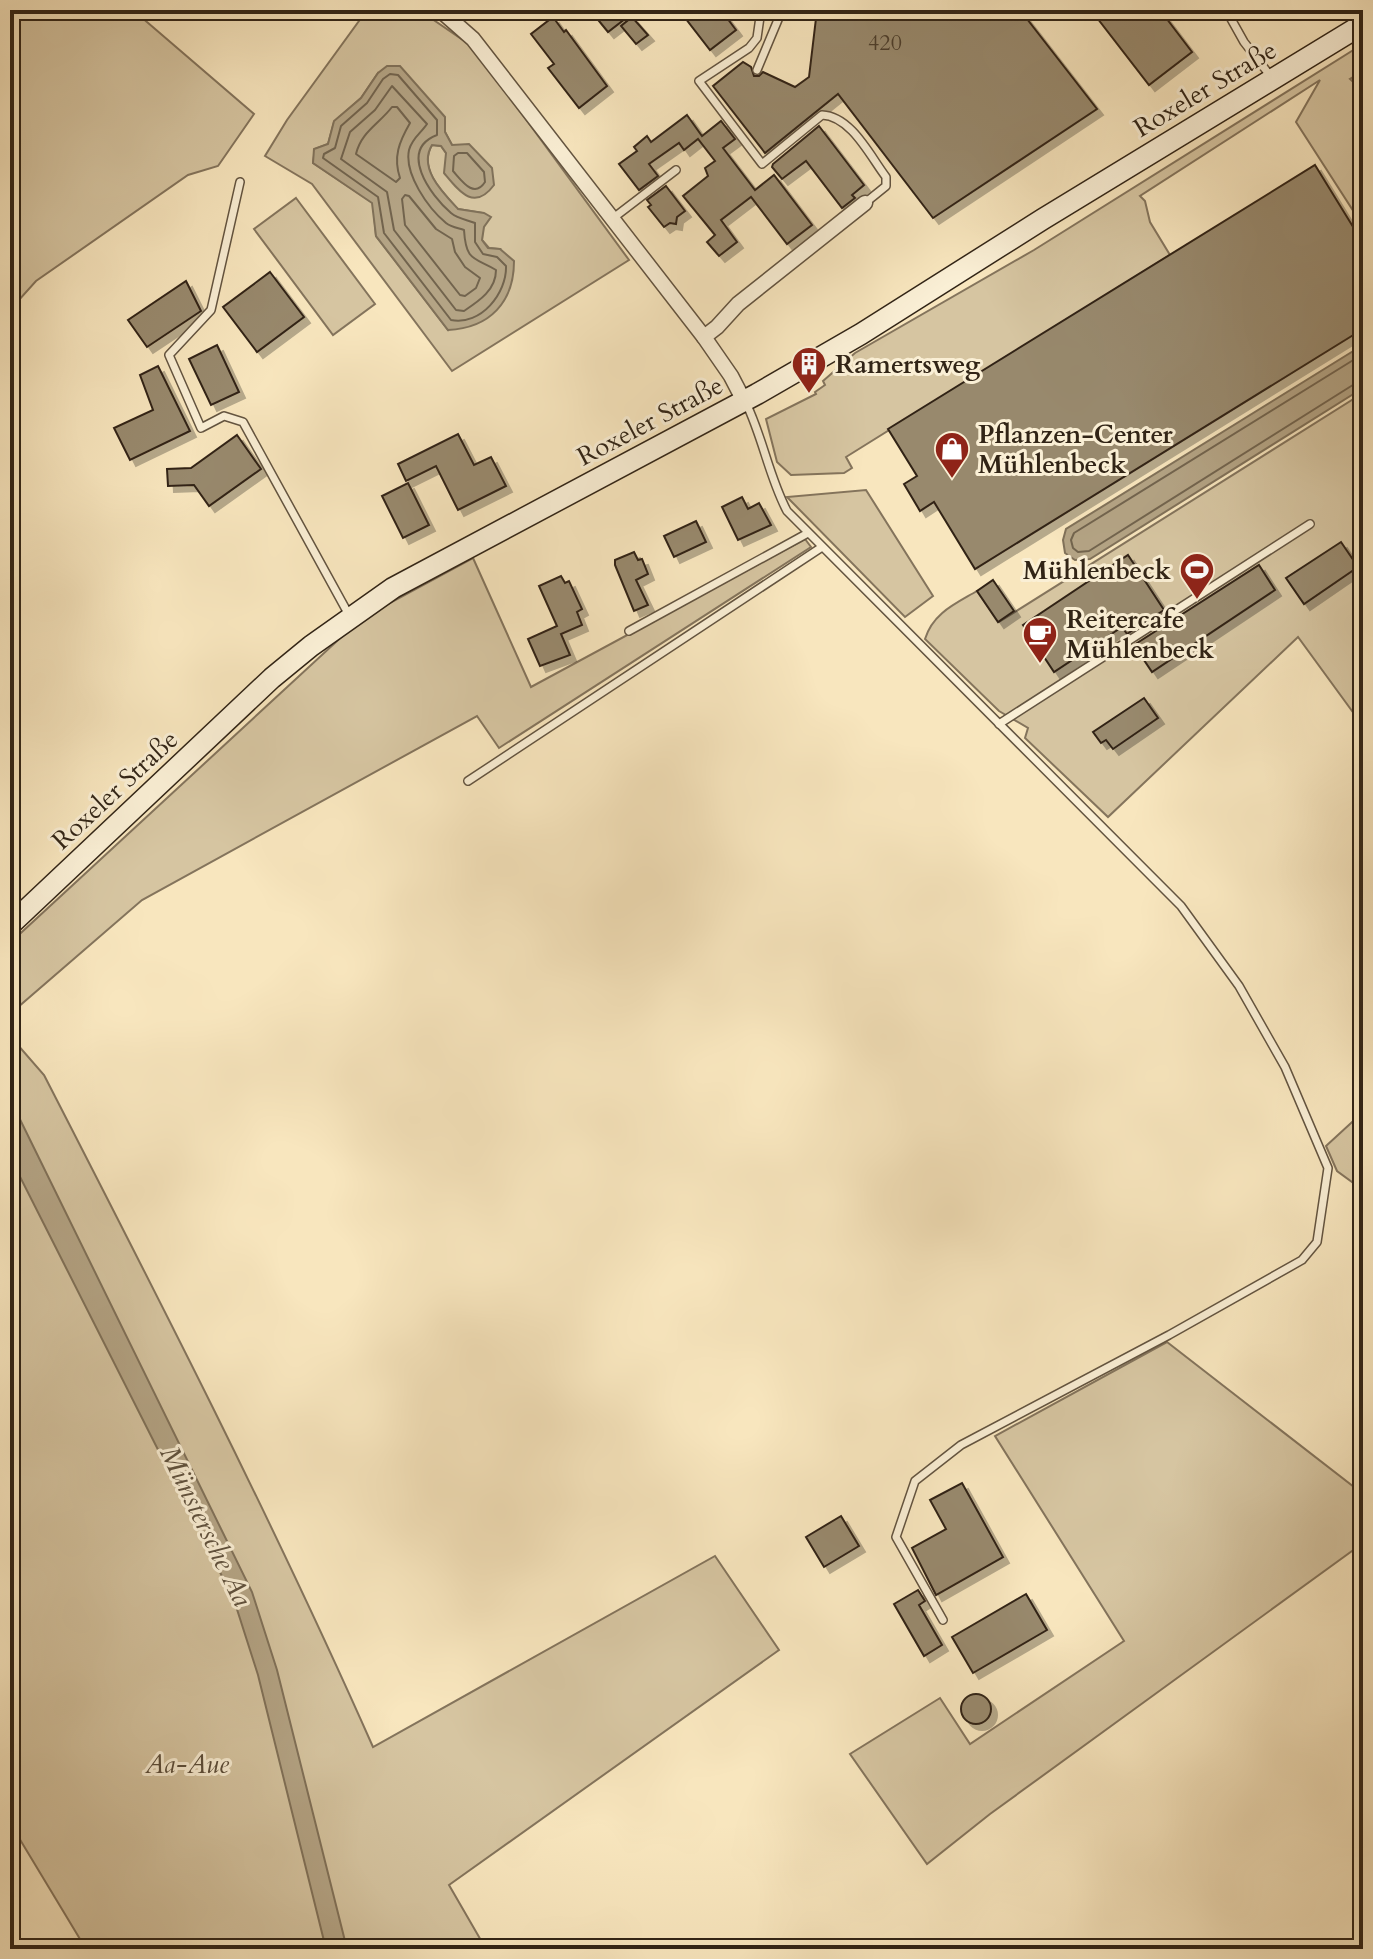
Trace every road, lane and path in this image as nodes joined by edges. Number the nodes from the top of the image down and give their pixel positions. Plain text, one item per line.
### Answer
1 (440, 10) edge
2 (761, 10) edge
3 (779, 10) edge
4 (1232, 10) edge
5 (1363, 24) edge
6 (757, 70) dead end
7 (1273, 80) junction
8 (676, 170) dead end
9 (240, 182) dead end
10 (865, 203) joint
11 (612, 219) junction
12 (704, 337) junction
13 (744, 401) junction
14 (1310, 524) dead end
15 (808, 533) junction
16 (822, 547) junction
17 (350, 617) junction
18 (629, 631) dead end
19 (999, 724) junction
20 (468, 781) dead end
21 (10, 925) edge
22 (943, 1620) dead end

1 - 11 street
2 - 10 lane
3 - 6 lane
4 - 7 lane
5 - 7 main road, Roxeler Straße
7 - 13 main road, Roxeler Straße
8 - 11 lane
9 - 17 lane
10 - 12 street
11 - 12 street
12 - 13 street
13 - 15 lane
13 - 17 main road, Roxeler Straße
14 - 19 lane
15 - 16 lane
15 - 18 lane
16 - 19 lane
16 - 20 lane
17 - 21 main road, Roxeler Straße
19 - 22 lane

